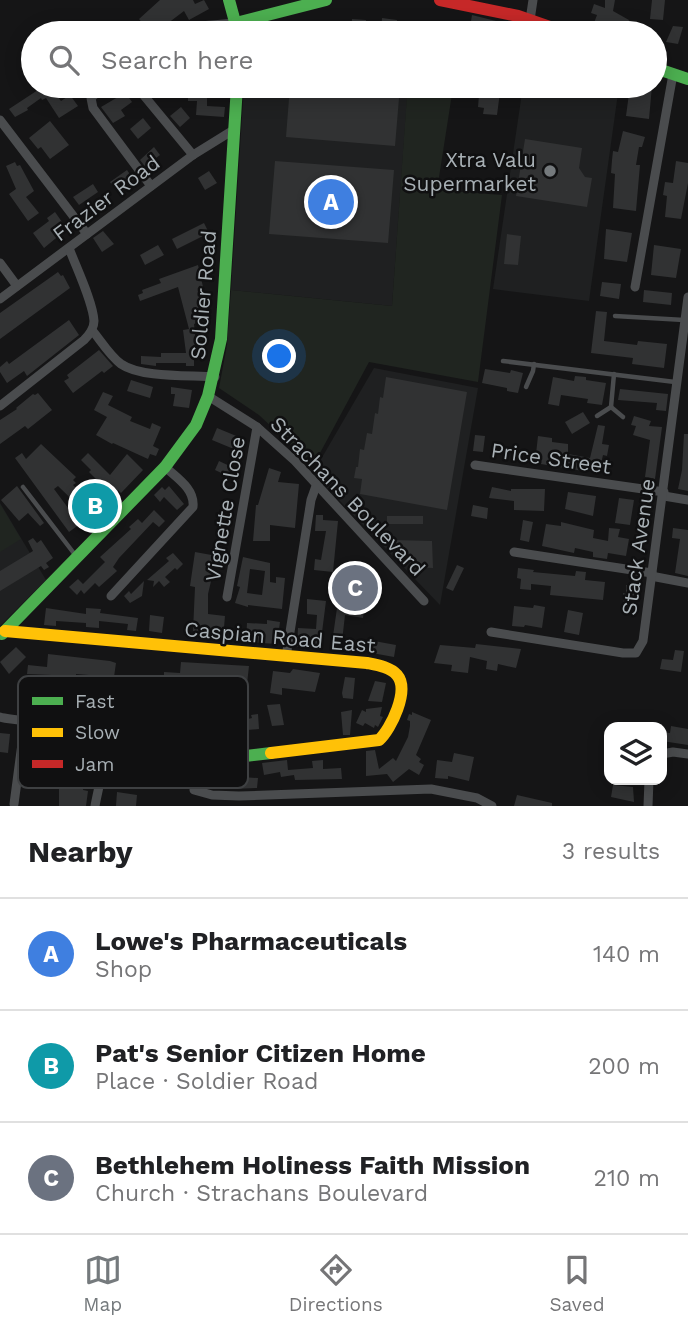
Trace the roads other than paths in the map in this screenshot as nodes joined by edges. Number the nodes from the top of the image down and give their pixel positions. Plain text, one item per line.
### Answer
1 (229, 0) edge
2 (323, 0) edge
3 (533, 0) edge
4 (446, 1) edge
5 (530, 20) junction
6 (235, 21) edge
7 (258, 21) edge
8 (533, 21) edge
9 (667, 72) edge
10 (673, 74) junction
11 (688, 79) edge
12 (93, 98) edge
13 (146, 98) edge
14 (236, 98) edge
15 (0, 120) edge
16 (235, 129) junction
17 (193, 155) junction
18 (151, 186) junction
19 (87, 234) junction
20 (69, 248) junction
21 (0, 262) edge
22 (17, 286) junction
23 (635, 287) dead end
24 (688, 297) edge
25 (0, 299) edge
26 (615, 316) dead end
27 (685, 320) junction
28 (92, 330) junction
29 (503, 361) dead end
30 (534, 364) junction
31 (614, 374) junction
32 (215, 377) junction
33 (677, 382) junction
34 (526, 387) dead end
35 (208, 396) junction
36 (0, 406) edge
37 (611, 407) junction
38 (597, 416) dead end
39 (623, 417) dead end
40 (257, 427) junction
41 (475, 465) dead end
42 (165, 467) junction
43 (316, 486) junction
44 (23, 487) dead end
45 (664, 494) junction
46 (688, 499) edge
47 (514, 552) dead end
48 (78, 558) junction
49 (651, 574) junction
50 (688, 583) edge
51 (111, 596) dead end
52 (227, 597) dead end
53 (424, 601) dead end
54 (491, 632) dead end
55 (3, 634) edge
56 (286, 657) junction
57 (0, 717) edge
58 (18, 720) edge
59 (667, 753) edge
60 (688, 754) edge
61 (248, 756) edge
62 (18, 771) edge
63 (649, 785) edge
64 (99, 788) edge
65 (194, 790) dead end
66 (14, 804) dead end
67 (96, 806) edge
68 (492, 806) edge
69 (648, 806) edge

1 - 6 street
2 - 7 street
3 - 5 street
4 - 5 street
5 - 8 street
9 - 10 street
10 - 11 street
10 - 23 street
12 - 18 street
13 - 17 street
14 - 16 street, Soldier Road
15 - 19 street
16 - 17 street, Frazier Road
16 - 32 street, Soldier Road
17 - 18 street, Frazier Road
18 - 19 street, Frazier Road
19 - 20 street, Frazier Road
20 - 22 street, Frazier Road
20 - 28 street
21 - 22 street
22 - 25 street, Frazier Road
24 - 27 street, Stack Avenue
26 - 27 lane
27 - 33 street, Stack Avenue
28 - 32 street
28 - 36 street
29 - 30 lane
30 - 31 lane
30 - 34 lane
31 - 33 lane
31 - 37 lane
32 - 35 street, Soldier Road
33 - 45 street, Stack Avenue
35 - 40 street, Strachans Boulevard
35 - 42 street, Soldier Road
37 - 38 lane
37 - 39 lane
40 - 43 street, Strachans Boulevard
40 - 52 street, Vignette Close
41 - 45 street, Price Street
42 - 48 street, Soldier Road
42 - 51 street
43 - 53 street, Strachans Boulevard
43 - 56 street
44 - 48 lane
45 - 46 street, Price Street
45 - 49 street, Stack Avenue
47 - 49 street
48 - 55 street, Soldier Road
49 - 50 street
49 - 54 street, Stack Avenue
55 - 56 street, Caspian Road East
56 - 61 street, Caspian Road East
57 - 58 street
59 - 60 street
62 - 66 street
63 - 69 street
64 - 67 street
65 - 68 street

